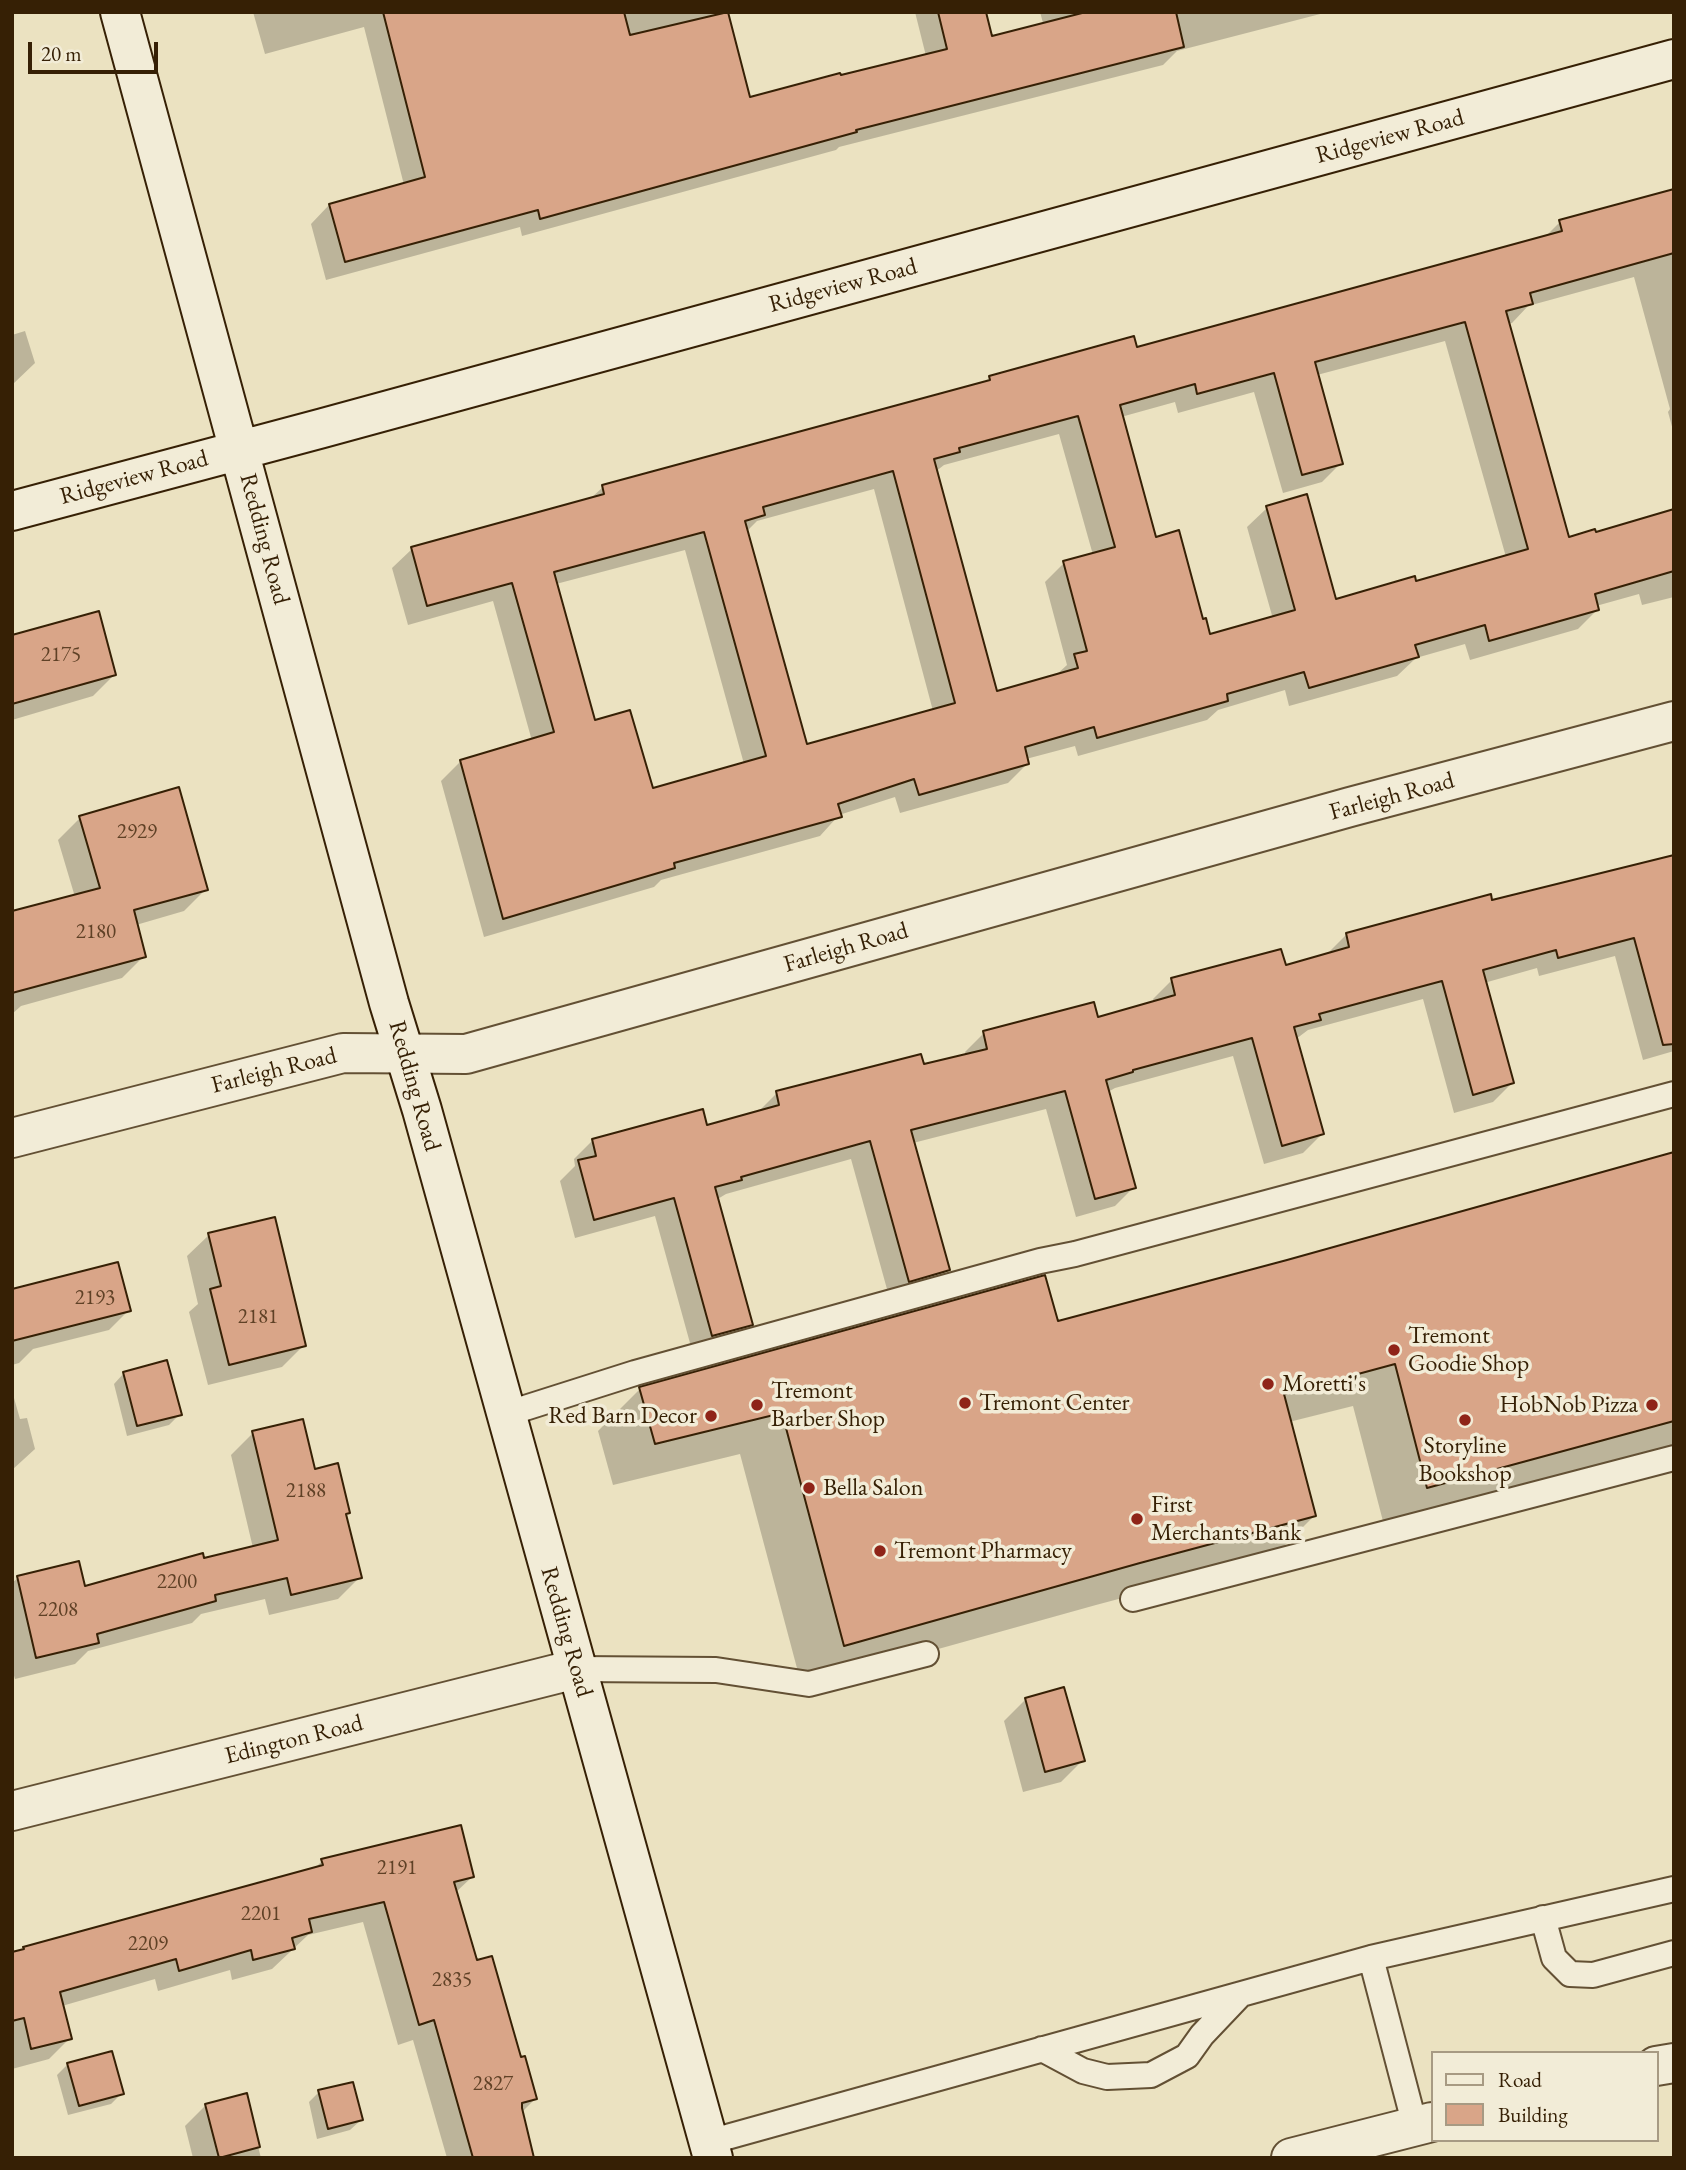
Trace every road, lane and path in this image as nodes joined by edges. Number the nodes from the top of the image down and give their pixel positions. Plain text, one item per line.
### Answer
1 (120, 12) edge
2 (1674, 59) edge
3 (240, 450) junction
4 (12, 511) edge
5 (1674, 721) edge
6 (405, 1054) junction
7 (1674, 1094) edge
8 (12, 1138) edge
9 (506, 1414) junction
10 (1674, 1458) edge
11 (1133, 1599) dead end
12 (926, 1654) dead end
13 (576, 1669) junction
14 (12, 1811) edge
15 (1674, 1888) edge
16 (1543, 1918) junction
17 (1674, 1953) edge
18 (1371, 1958) junction
19 (1240, 1995) junction
20 (1042, 2049) junction
21 (1424, 2124) edge
22 (711, 2150) edge
23 (1291, 2158) edge

1 - 3 street, Redding Road
2 - 3 street, Ridgeview Road
3 - 4 street, Ridgeview Road
3 - 6 street, Redding Road
5 - 6 street, Farleigh Road
6 - 8 street, Farleigh Road
6 - 9 street, Redding Road
7 - 9 lane
9 - 13 street, Redding Road
10 - 11 lane
12 - 13 lane
13 - 14 street, Edington Road
13 - 22 street, Redding Road
15 - 16 lane
16 - 17 lane
16 - 18 lane
18 - 19 lane
18 - 21 lane
19 - 20 lane
19 - 20 lane
20 - 22 lane
21 - 23 street

